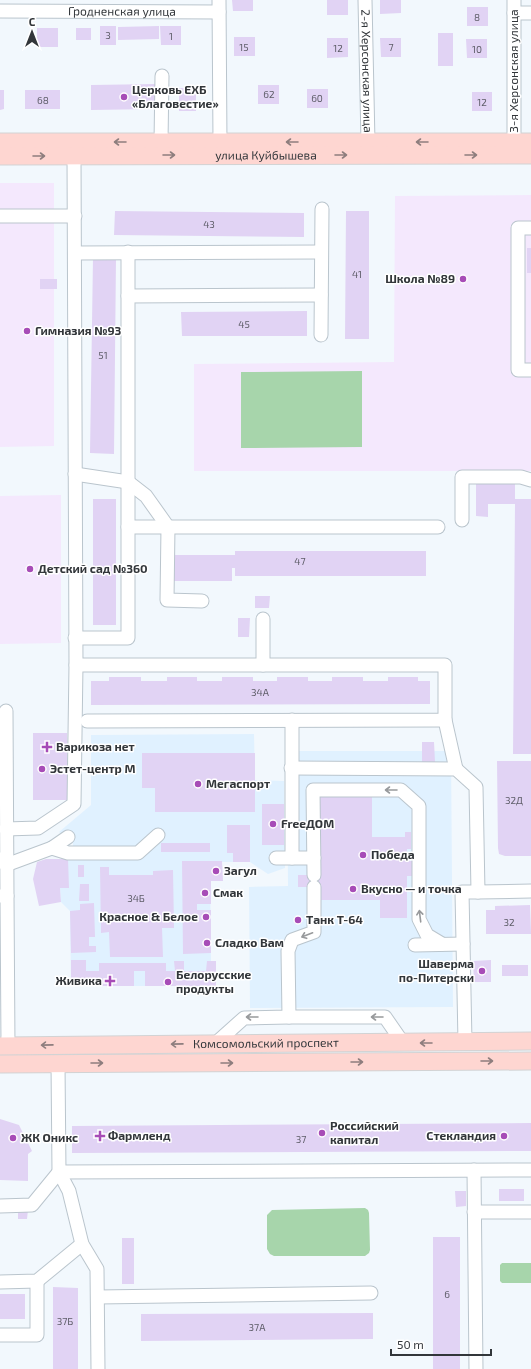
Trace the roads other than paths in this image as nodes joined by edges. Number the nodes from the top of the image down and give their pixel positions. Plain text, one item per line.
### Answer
1 (365, 0) edge
2 (219, 6) edge
3 (514, 6) edge
4 (0, 11) edge
5 (531, 13) edge
6 (162, 76) dead end
7 (0, 142) edge
8 (162, 142) junction
9 (520, 146) edge
10 (220, 148) junction
11 (368, 148) junction
12 (74, 149) junction
13 (531, 155) edge
14 (0, 156) edge
15 (322, 209) dead end
16 (0, 216) edge
17 (75, 216) junction
18 (531, 228) edge
19 (128, 252) junction
20 (321, 252) junction
21 (75, 253) junction
22 (321, 295) junction
23 (128, 296) junction
24 (322, 335) dead end
25 (531, 370) edge
26 (75, 474) junction
27 (531, 480) edge
28 (128, 482) junction
29 (462, 520) dead end
30 (128, 527) junction
31 (168, 527) junction
32 (438, 527) dead end
33 (202, 601) dead end
34 (263, 619) dead end
35 (75, 638) junction
36 (76, 665) junction
37 (263, 665) junction
38 (6, 711) dead end
39 (292, 720) junction
40 (445, 720) junction
41 (88, 721) dead end
42 (291, 768) junction
43 (456, 770) junction
44 (6, 829) junction
45 (158, 835) dead end
46 (68, 837) dead end
47 (52, 848) junction
48 (276, 858) dead end
49 (292, 858) junction
50 (314, 858) junction
51 (3, 861) edge
52 (531, 891) edge
53 (478, 892) junction
54 (3, 896) edge
55 (442, 944) junction
56 (463, 944) junction
57 (415, 945) dead end
58 (289, 1017) junction
59 (465, 1042) junction
60 (531, 1042) edge
61 (216, 1043) junction
62 (403, 1043) junction
63 (4, 1046) edge
64 (531, 1061) edge
65 (0, 1064) edge
66 (58, 1064) junction
67 (474, 1170) junction
68 (531, 1170) edge
69 (59, 1172) junction
70 (0, 1206) edge
71 (474, 1212) junction
72 (531, 1212) edge
73 (82, 1244) junction
74 (36, 1281) junction
75 (0, 1282) edge
76 (371, 1293) dead end
77 (98, 1297) junction
78 (0, 1335) edge
79 (98, 1369) edge
80 (476, 1369) edge

1 - 11 street, 2-я Херсонская улица
2 - 4 street, Гродненская улица
2 - 10 street
3 - 5 street
3 - 9 street, 3-я Херсонская улица
6 - 8 street
7 - 12 main road, улица Куйбышева
8 - 10 main road, улица Куйбышева
8 -> 12 main road, улица Куйбышева
9 - 11 main road, улица Куйбышева
9 - 13 main road, улица Куйбышева
10 - 11 main road, улица Куйбышева
12 -> 10 main road, улица Куйбышева
14 -> 12 main road, улица Куйбышева
12 - 17 street
15 - 20 street
16 - 17 street
17 - 21 street
18 - 25 street
19 - 20 street
19 - 21 street
19 - 23 street
20 - 22 street
21 - 26 street
22 - 23 street
22 - 24 street
23 - 28 street
26 - 28 street
26 - 35 street
27 - 29 street
28 - 30 street
28 - 31 street
30 - 31 street
30 - 35 street
31 - 32 street
31 - 33 street
34 - 37 street
35 - 36 street
36 - 37 street
36 - 44 street
37 - 40 street
38 - 44 street
39 - 40 street
39 - 41 street
39 - 42 street
40 - 43 street
42 - 43 street
42 - 49 street
43 - 53 street
44 - 51 street
45 - 47 street
46 - 47 street
47 - 51 street
48 - 49 street
49 - 50 street
55 -> 50 street
50 -> 58 street
51 - 54 street
52 - 53 street
53 - 56 street
54 - 63 street
55 - 56 street
55 - 57 street
56 - 59 street
58 -> 61 street
62 -> 58 street
59 - 60 main road, Комсомольский проспект
59 -> 62 main road, Комсомольский проспект
61 - 62 main road, Комсомольский проспект
61 -> 63 main road, Комсомольский проспект
66 -> 64 main road, Комсомольский проспект
65 - 66 main road, Комсомольский проспект
66 - 69 street
67 - 68 street
67 - 69 street
67 - 71 street
69 - 70 street
69 - 73 street
71 - 72 street
71 - 80 street
73 - 74 street
73 - 77 street
74 - 75 street
74 - 78 street
76 - 77 street
77 - 79 street

